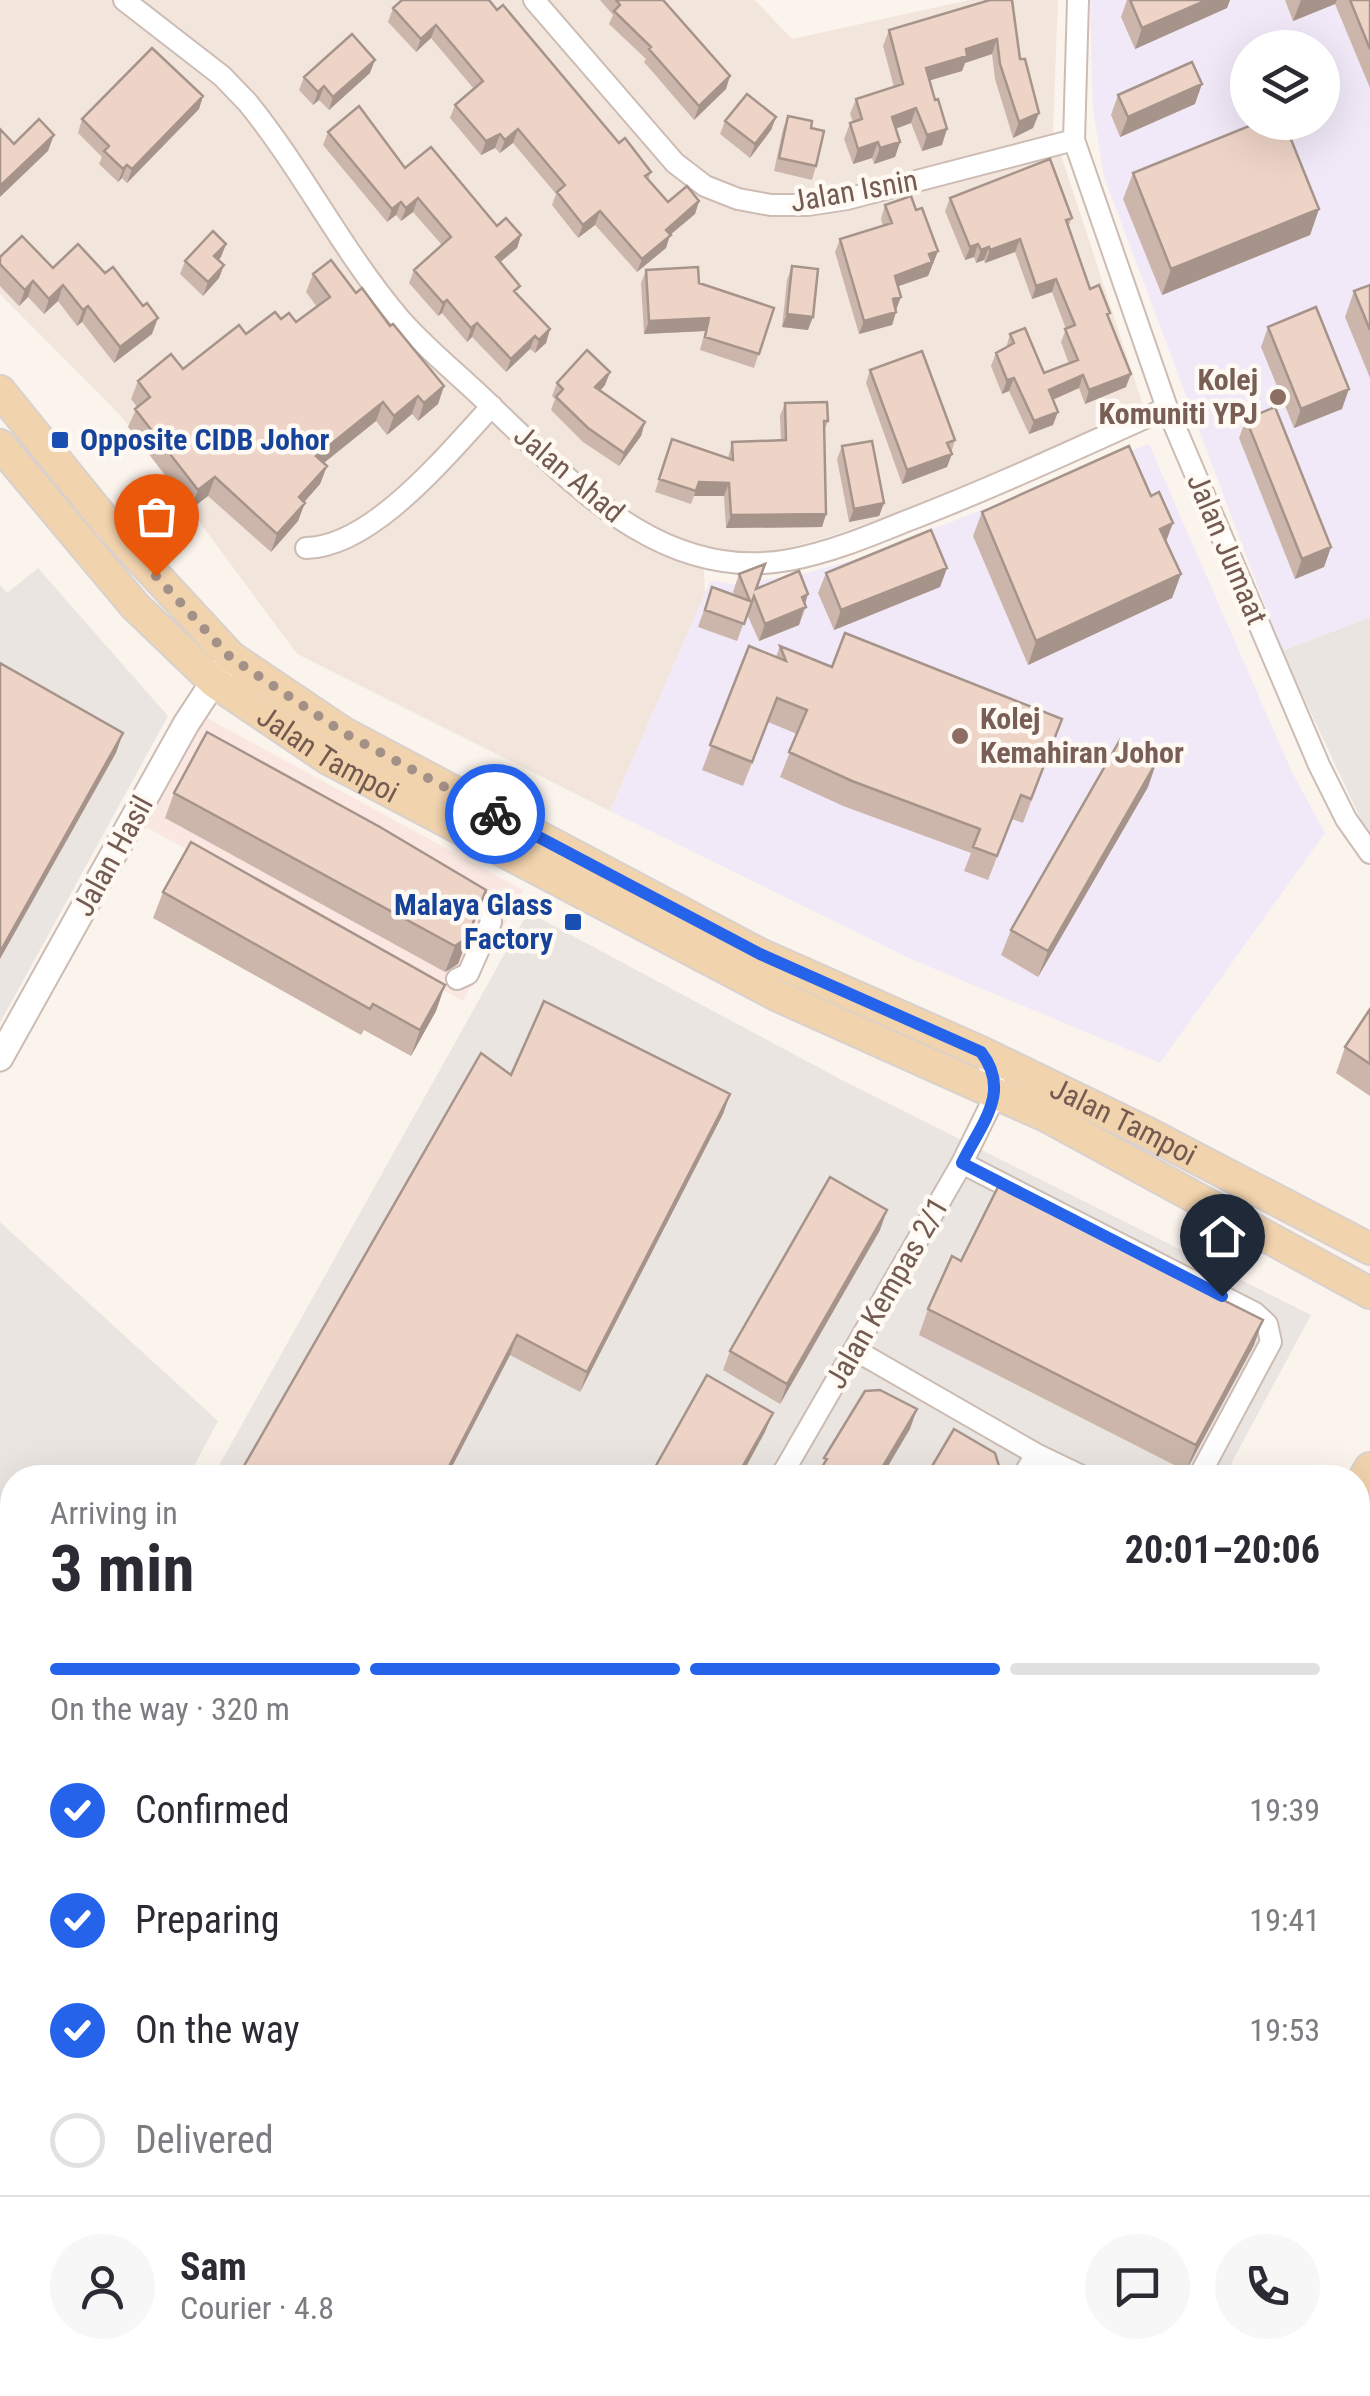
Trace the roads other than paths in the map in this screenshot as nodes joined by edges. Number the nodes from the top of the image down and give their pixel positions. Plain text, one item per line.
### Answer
1 (124, 0) edge
2 (534, 0) edge
3 (1078, 0) edge
4 (1074, 140) junction
5 (0, 391) edge
6 (492, 406) junction
7 (1168, 408) junction
8 (0, 445) edge
9 (306, 548) dead end
10 (222, 669) junction
11 (1370, 853) edge
12 (446, 880) edge
13 (457, 979) dead end
14 (981, 1052) junction
15 (0, 1058) edge
16 (997, 1092) junction
17 (962, 1163) junction
18 (1230, 1176) junction
19 (1370, 1233) edge
20 (1286, 1248) junction
21 (1370, 1249) edge
22 (1370, 1293) edge
23 (1370, 1301) edge
24 (855, 1350) junction
25 (1036, 1454) junction
26 (788, 1465) edge
27 (1030, 1465) edge
28 (1059, 1465) edge
29 (1205, 1465) edge

1 - 6 street, Jalan Ahad
2 - 4 street, Jalan Isnin
3 - 4 street, Jalan Jumaat
4 - 7 street, Jalan Jumaat
5 - 10 main road, Jalan Tampoi
6 - 7 street, Jalan Ahad
6 - 9 street
7 - 11 street, Jalan Jumaat
8 - 10 main road, Jalan Tampoi
10 - 14 main road, Jalan Tampoi
10 - 15 street, Jalan Hasil
10 - 16 main road, Jalan Tampoi
12 - 13 street
14 - 16 street
14 - 18 main road, Jalan Tampoi
16 - 17 street, Jalan Kempas 2/1
16 - 20 main road, Jalan Tampoi
17 - 24 street, Jalan Kempas 2/1
17 - 29 street
18 - 19 main road
18 - 21 main road, Jalan Tampoi
20 - 22 main road, Jalan Tampoi
20 - 23 main road
24 - 25 street
24 - 26 street, Jalan Kempas 2/1
25 - 27 street
25 - 28 street

